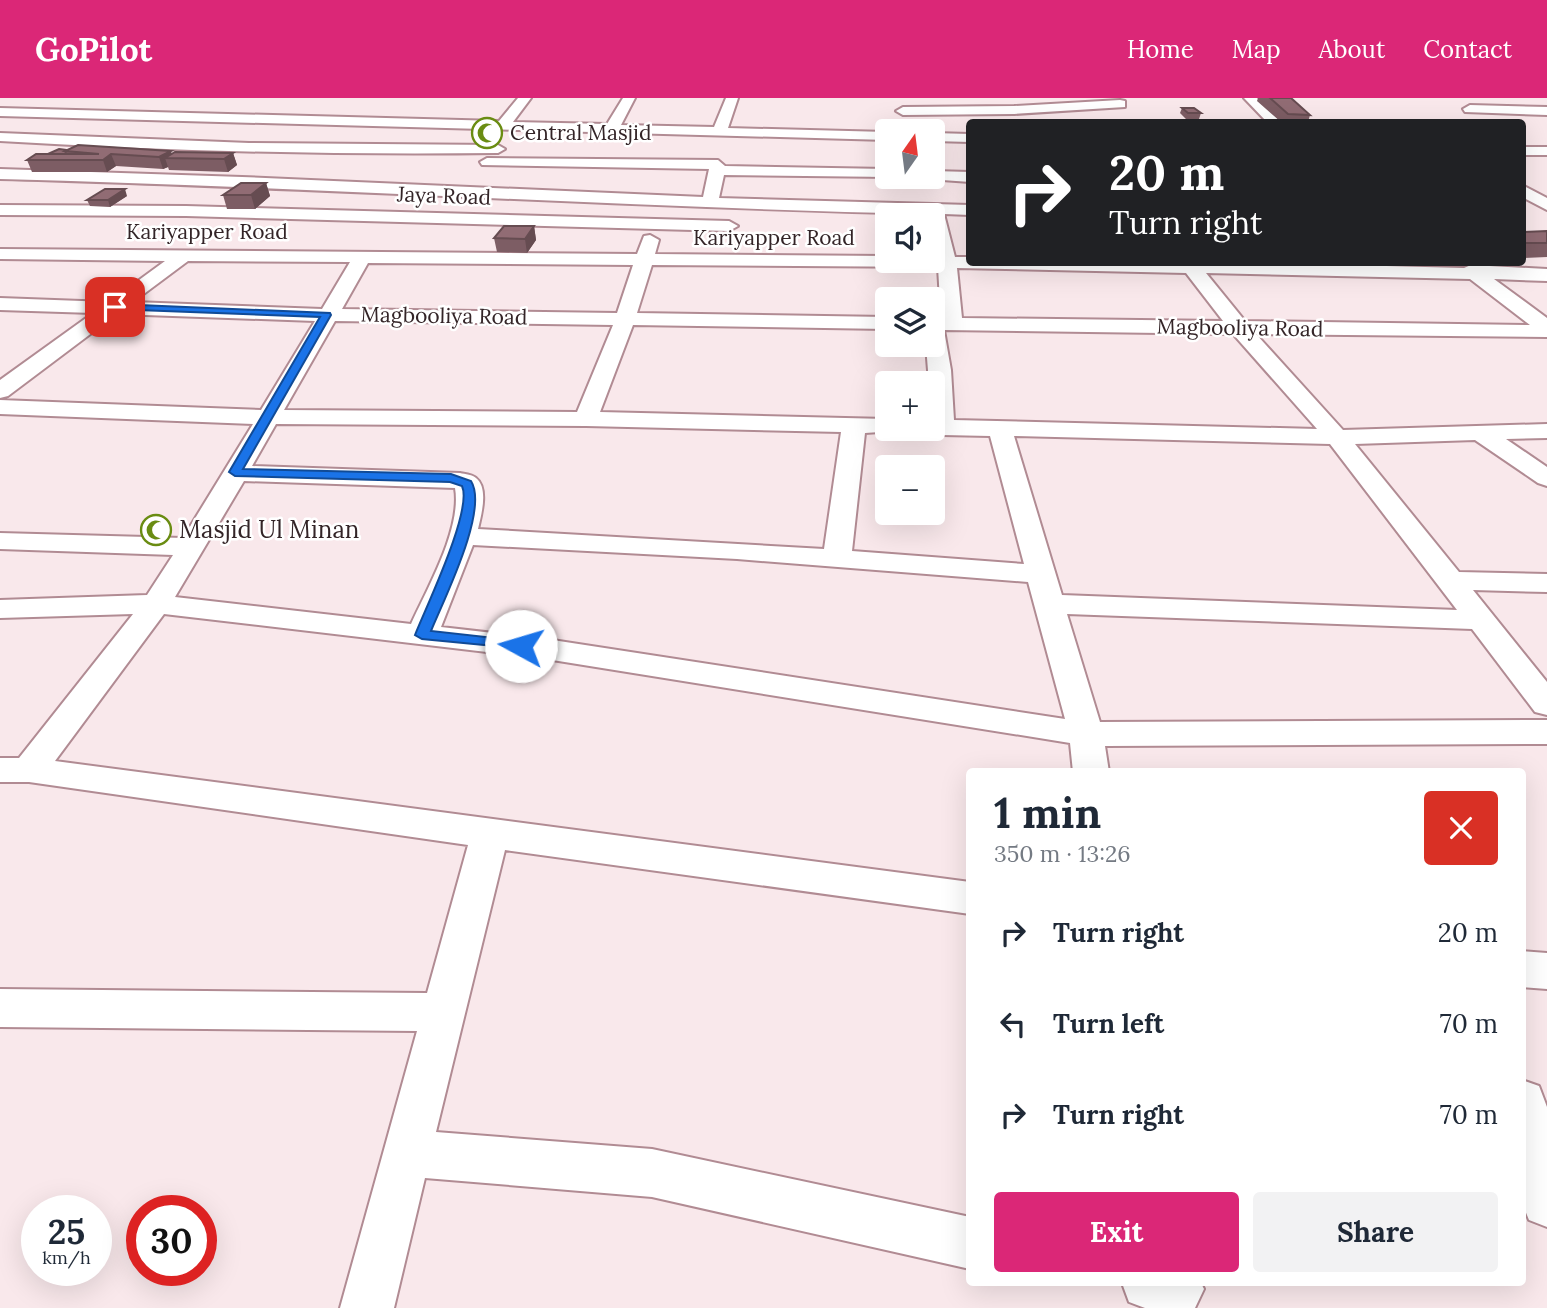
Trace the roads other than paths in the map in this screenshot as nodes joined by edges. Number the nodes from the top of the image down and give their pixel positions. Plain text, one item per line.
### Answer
1 (88, 98) edge
2 (525, 98) edge
3 (629, 98) edge
4 (732, 98) edge
5 (1250, 98) edge
6 (200, 103) dead end
7 (281, 105) dead end
8 (1120, 105) edge
9 (417, 107) dead end
10 (903, 110) edge
11 (1547, 111) edge
12 (0, 112) edge
13 (53, 114) junction
14 (172, 117) junction
15 (1271, 119) edge
16 (1484, 119) edge
17 (260, 120) junction
18 (402, 124) junction
19 (503, 126) junction
20 (524, 127) junction
21 (612, 128) junction
22 (1, 137) edge
23 (875, 137) edge
24 (945, 137) edge
25 (966, 138) edge
26 (723, 148) junction
27 (498, 149) junction
28 (1526, 150) edge
29 (377, 151) junction
30 (1547, 151) edge
31 (487, 162) junction
32 (875, 172) edge
33 (0, 174) edge
34 (945, 176) edge
35 (966, 177) edge
36 (456, 191) junction
37 (1526, 192) edge
38 (663, 201) junction
39 (710, 203) junction
40 (1547, 205) edge
41 (875, 208) edge
42 (0, 210) edge
43 (945, 210) edge
44 (966, 210) edge
45 (424, 218) junction
46 (454, 219) junction
47 (655, 225) junction
48 (748, 226) dead end
49 (0, 254) edge
50 (186, 254) junction
51 (362, 256) junction
52 (945, 256) edge
53 (421, 257) junction
54 (643, 260) junction
55 (947, 262) junction
56 (966, 263) edge
57 (1088, 266) edge
58 (1467, 268) edge
59 (1193, 269) junction
60 (1547, 275) edge
61 (944, 287) edge
62 (0, 304) edge
63 (115, 307) junction
64 (327, 315) junction
65 (626, 317) junction
66 (875, 323) edge
67 (945, 324) edge
68 (1545, 326) edge
69 (1240, 329) junction
70 (0, 391) edge
71 (0, 407) edge
72 (268, 417) junction
73 (586, 419) junction
74 (854, 425) junction
75 (875, 426) edge
76 (945, 427) edge
77 (1000, 429) junction
78 (1547, 431) edge
79 (1483, 435) junction
80 (1336, 437) junction
81 (235, 472) junction
82 (1547, 478) edge
83 (462, 536) junction
84 (0, 541) edge
85 (192, 547) junction
86 (837, 559) junction
87 (1043, 574) junction
88 (1451, 581) junction
89 (1547, 583) edge
90 (156, 604) junction
91 (1051, 604) junction
92 (0, 609) edge
93 (1480, 620) junction
94 (422, 635) junction
95 (1547, 704) edge
96 (1547, 732) edge
97 (1086, 734) junction
98 (1090, 768) edge
99 (14, 770) edge
100 (490, 834) junction
101 (966, 897) edge
102 (1526, 969) edge
103 (1547, 971) edge
104 (0, 1008) edge
105 (444, 1012) junction
106 (1526, 1117) edge
107 (407, 1153) junction
108 (1547, 1202) edge
109 (966, 1242) edge
110 (367, 1308) edge

1 - 13 street
2 - 19 street
3 - 21 street
4 - 26 street
5 - 15 street
6 - 14 street
7 - 17 street
8 - 10 street
9 - 18 street
11 - 16 street
12 - 13 street
13 - 14 street
13 - 22 street
14 - 17 street
17 - 18 street
18 - 19 street
18 - 29 street
19 - 20 street
20 - 21 street
20 - 27 street
21 - 26 street
22 - 29 street
23 - 26 street
24 - 25 street
26 - 31 street
26 - 32 street
26 - 39 street
27 - 29 street
27 - 31 street
28 - 30 street
31 - 36 street
33 - 36 street
34 - 35 street
36 - 38 street
36 - 45 street
37 - 40 street
38 - 39 street
38 - 47 street
39 - 41 street
42 - 45 street, Jaya Road
43 - 44 street
45 - 46 street, Jaya Road
46 - 47 street, Jaya Road
46 - 53 street
47 - 48 street, Jaya Road
47 - 54 street
49 - 50 street, Kariyapper Road
50 - 51 street, Kariyapper Road
50 - 63 street
51 - 53 street, Kariyapper Road
51 - 64 street
52 - 55 street
53 - 54 street, Kariyapper Road
54 - 55 street, Kariyapper Road
54 - 65 street
55 - 56 street, Kariyapper Road
55 - 61 street
57 - 59 street, Kariyapper Road
58 - 59 street, Kariyapper Road
58 - 60 street, Kariyapper Road
58 - 68 street
59 - 69 street
62 - 63 street, Magbooliya Road
63 - 64 street, Magbooliya Road
63 - 70 street
64 - 65 street, Magbooliya Road
64 - 72 street
65 - 66 street, Magbooliya Road
65 - 73 street
67 - 69 street, Magbooliya Road
68 - 69 street, Magbooliya Road
69 - 80 street
71 - 72 street
72 - 73 street
72 - 81 street
73 - 74 street
74 - 75 street
74 - 86 street
76 - 77 street
77 - 80 street
77 - 87 street
78 - 79 street
79 - 80 street
79 - 82 street
80 - 88 street
81 - 83 street
81 - 85 street
83 - 86 street
83 - 94 street
84 - 85 street
85 - 90 street
86 - 87 street
87 - 91 street
88 - 89 street
88 - 93 street
90 - 92 street
90 - 94 street
90 - 99 street
91 - 93 street
91 - 97 street
93 - 95 street
94 - 97 street
96 - 97 street
97 - 98 street
99 - 100 street
100 - 101 street
100 - 105 street
102 - 103 street
104 - 105 street
105 - 107 street
106 - 108 street
107 - 109 street
107 - 110 street

